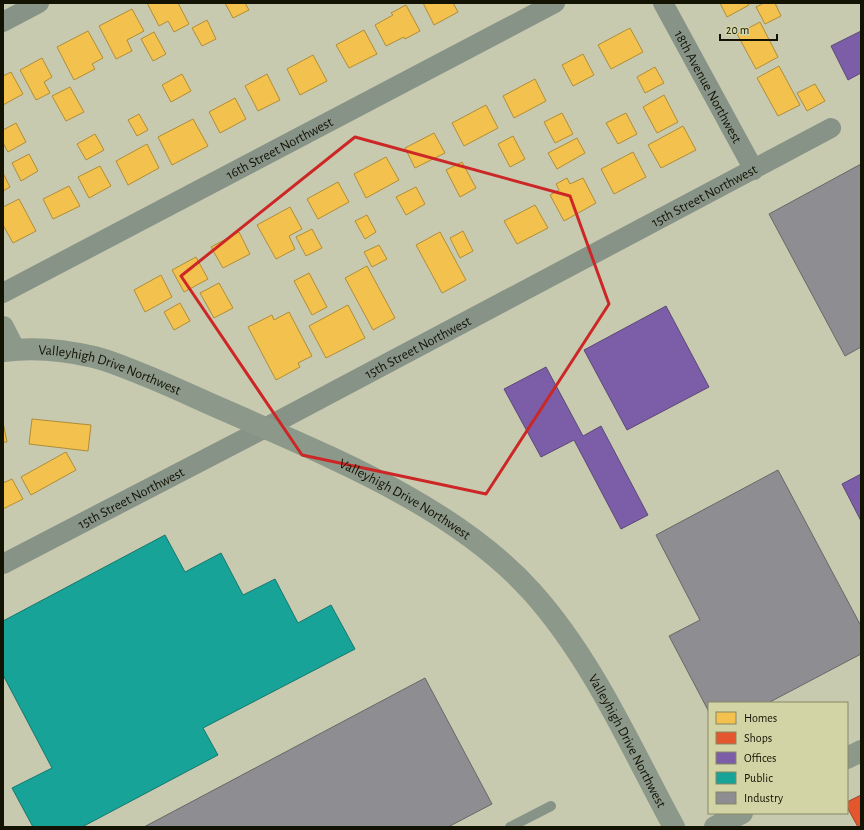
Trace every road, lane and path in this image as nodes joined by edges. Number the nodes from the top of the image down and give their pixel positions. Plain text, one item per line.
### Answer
1 (40, 3) edge
2 (555, 3) edge
3 (663, 3) edge
4 (3, 22) edge
5 (831, 128) dead end
6 (754, 170) junction
7 (3, 293) edge
8 (3, 327) edge
9 (8, 350) edge
10 (265, 428) junction
11 (3, 564) edge
12 (861, 751) edge
13 (848, 758) edge
14 (551, 806) dead end
15 (740, 814) edge
16 (510, 827) edge
17 (674, 827) edge
18 (715, 827) edge

1 - 4 street
2 - 7 street, 16th Street Northwest
3 - 6 street, 18th Avenue Northwest
5 - 6 street, 15th Street Northwest
6 - 10 street, 15th Street Northwest
8 - 9 main road
9 - 10 main road, Valleyhigh Drive Northwest
10 - 11 street, 15th Street Northwest
10 - 17 main road, Valleyhigh Drive Northwest
12 - 13 main road
14 - 16 lane
15 - 18 main road

